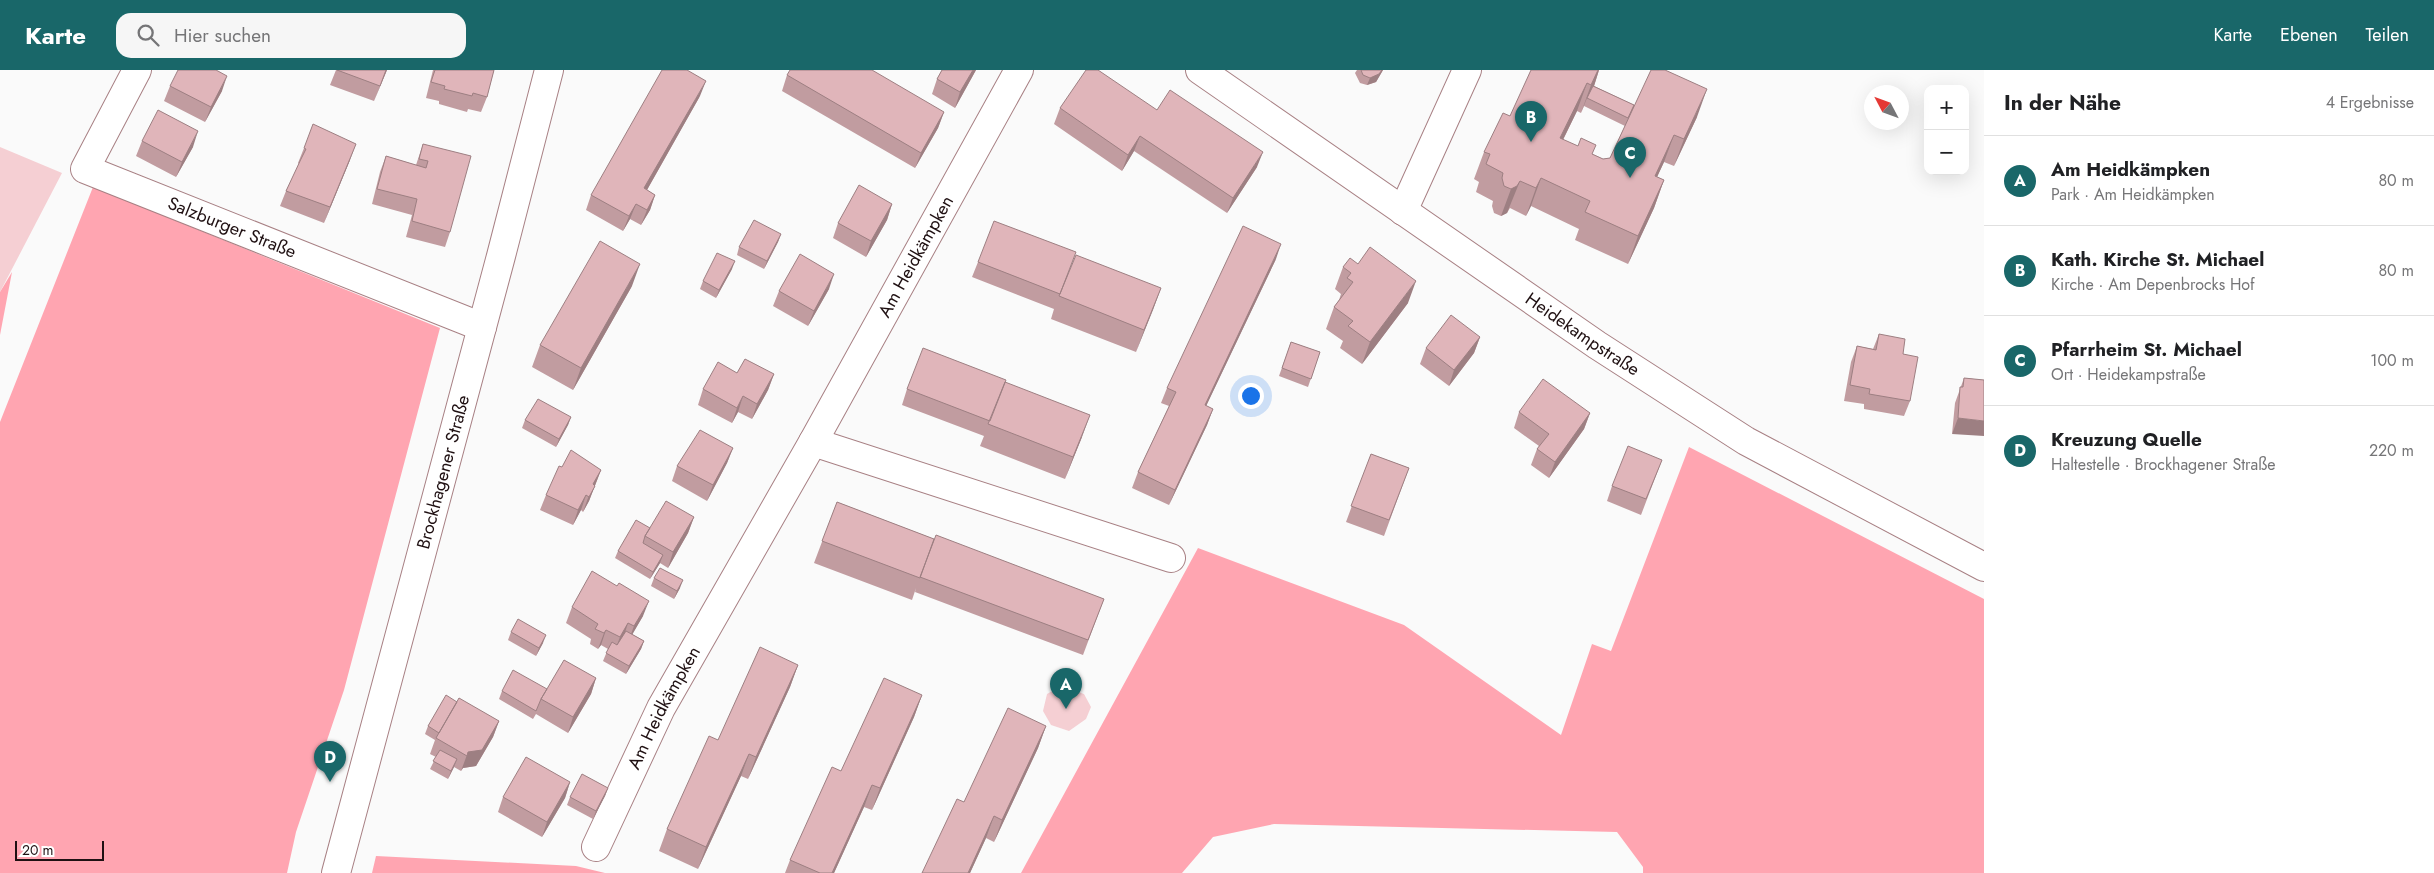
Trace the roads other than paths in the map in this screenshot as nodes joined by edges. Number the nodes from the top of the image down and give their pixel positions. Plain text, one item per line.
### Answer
1 (137, 70) edge
2 (549, 70) edge
3 (1019, 70) edge
4 (1200, 70) edge
5 (1467, 70) edge
6 (1403, 211) junction
7 (482, 327) junction
8 (813, 442) junction
9 (1172, 558) dead end
10 (1984, 567) edge
11 (596, 847) dead end
12 (336, 873) edge

1 - 7 street, Salzburger Straße
2 - 7 street, Brockhagener Straße
3 - 8 street, Am Heidkämpken
4 - 6 street, Heidekampstraße
5 - 6 street
6 - 10 street, Heidekampstraße
7 - 12 street, Brockhagener Straße
8 - 9 street
8 - 11 street, Am Heidkämpken

